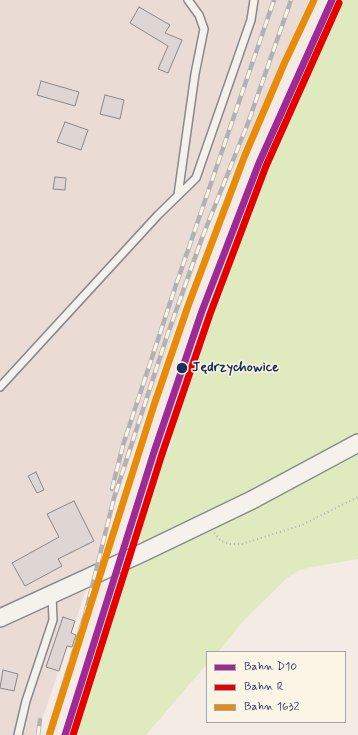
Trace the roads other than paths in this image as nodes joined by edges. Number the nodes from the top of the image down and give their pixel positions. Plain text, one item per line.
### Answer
1 (188, 0) edge
2 (254, 0) edge
3 (178, 195) junction
4 (0, 387) edge
5 (358, 443) edge
6 (52, 594) junction
7 (0, 618) edge
8 (18, 735) edge

1 - 3 lane
2 - 3 lane
3 - 4 lane
5 - 6 street
6 - 7 street
6 - 8 lane

